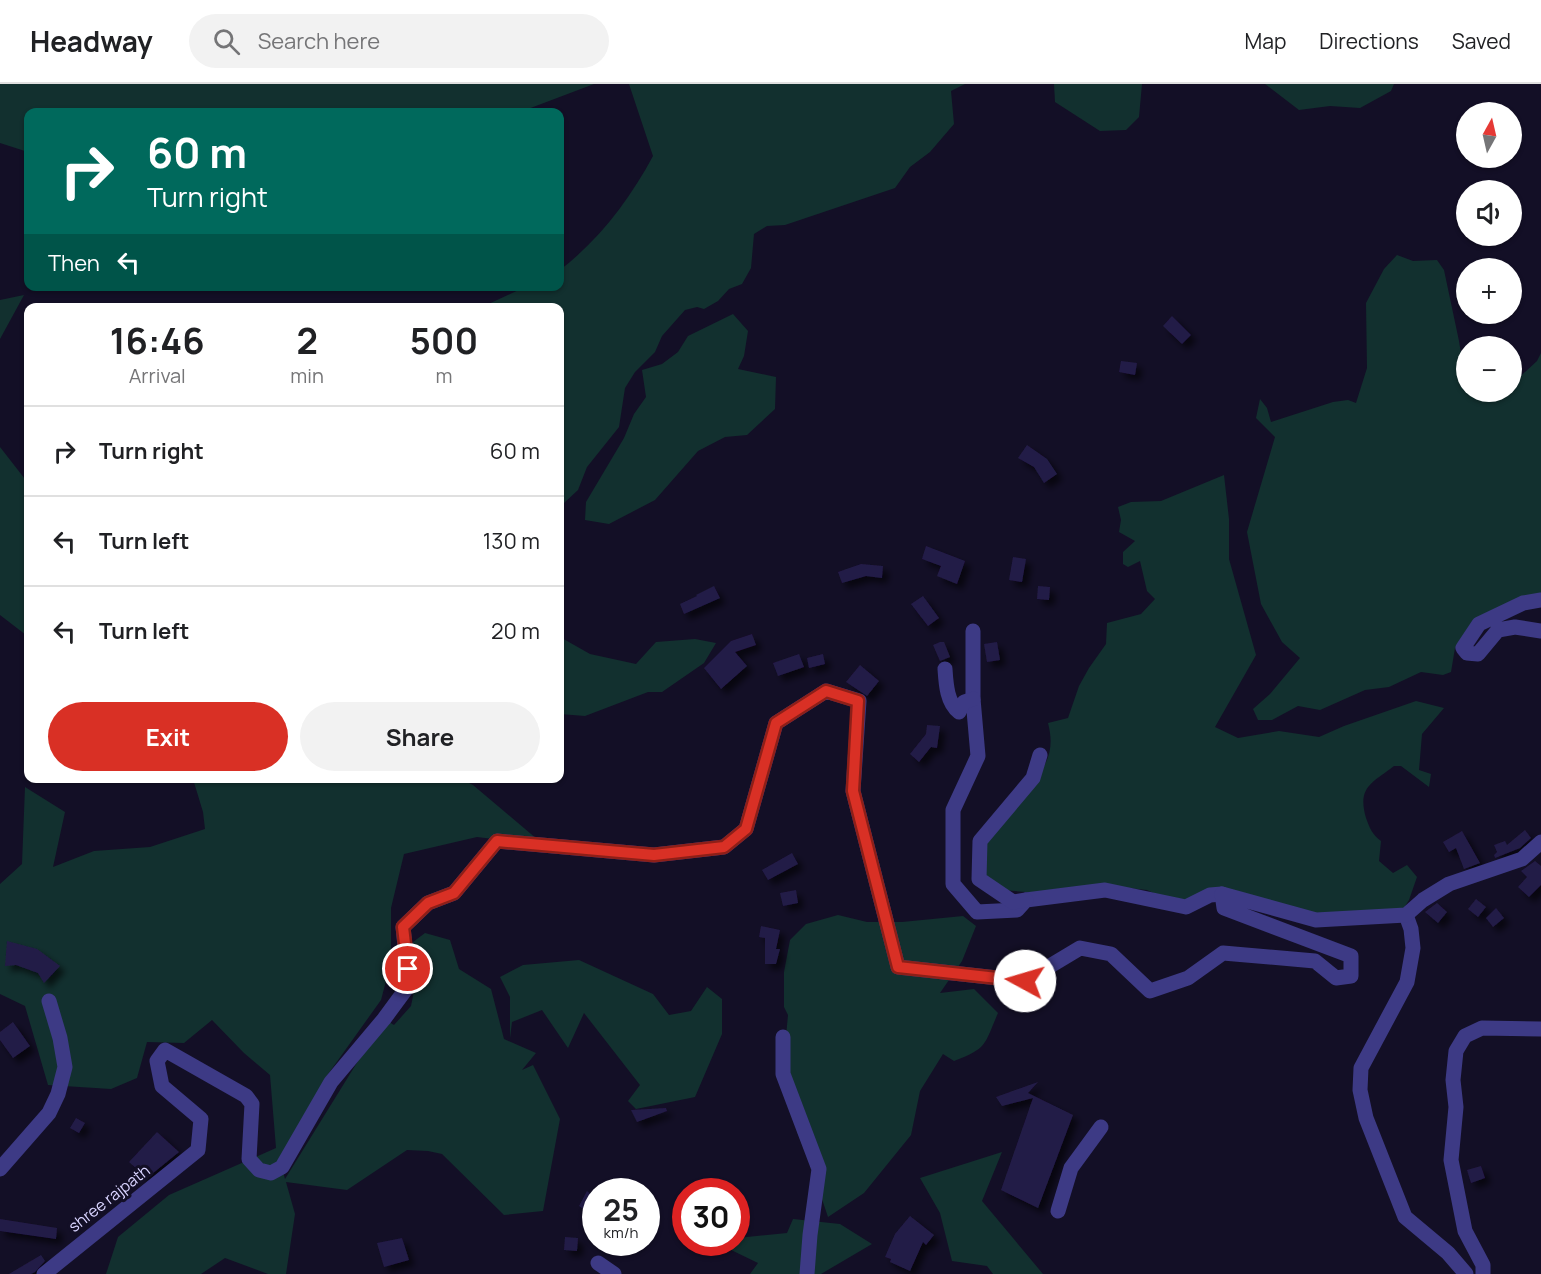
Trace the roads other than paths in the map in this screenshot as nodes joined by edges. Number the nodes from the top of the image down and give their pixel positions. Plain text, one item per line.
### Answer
1 (1541, 600) edge
2 (1541, 631) edge
3 (973, 632) dead end
4 (945, 669) dead end
5 (973, 699) junction
6 (1040, 754) dead end
7 (1541, 842) edge
8 (1222, 894) junction
9 (1026, 900) junction
10 (1406, 915) junction
11 (49, 1001) dead end
12 (1541, 1029) edge
13 (783, 1037) dead end
14 (1101, 1127) dead end
15 (0, 1169) edge
16 (1058, 1210) dead end
17 (598, 1263) dead end
18 (44, 1274) edge
19 (614, 1274) edge
20 (807, 1274) edge
21 (1466, 1274) edge
22 (1483, 1274) edge

1 - 2 street
3 - 5 street
4 - 5 street
5 - 9 street
6 - 9 street
7 - 10 street
8 - 9 street
8 - 10 street
8 - 18 street, shree rajpath
10 - 21 street
11 - 15 street
12 - 22 street
13 - 20 street
14 - 16 street
17 - 19 street

